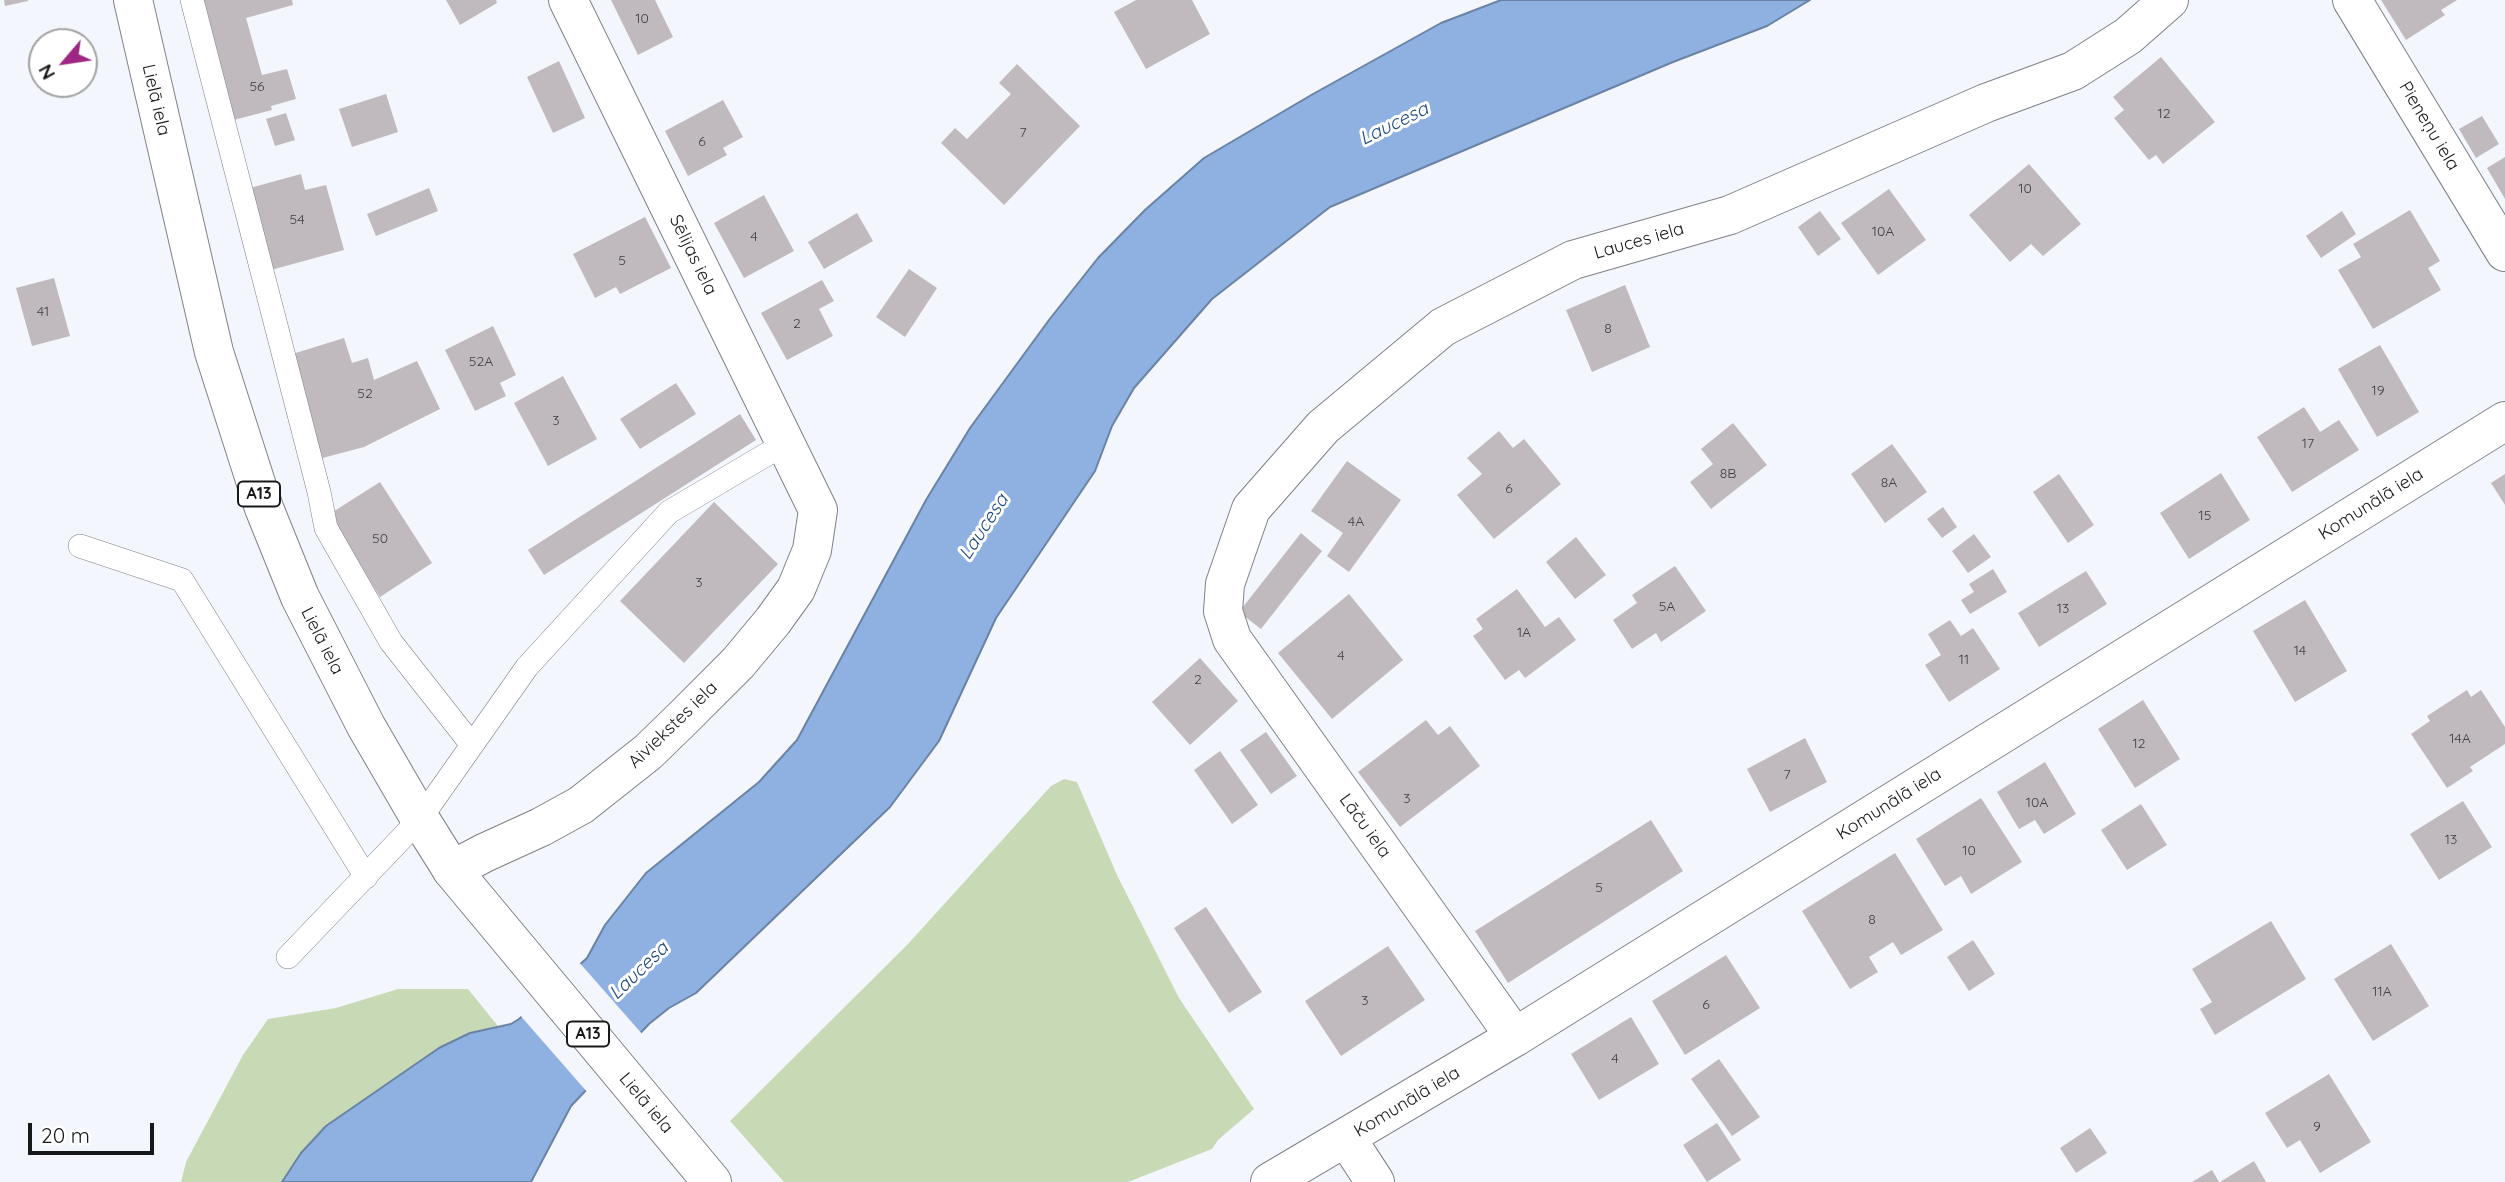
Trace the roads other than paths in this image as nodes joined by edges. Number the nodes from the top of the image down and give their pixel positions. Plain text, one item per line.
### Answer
1 (133, 0) edge
2 (192, 0) edge
3 (568, 0) edge
4 (2169, 0) edge
5 (2352, 0) edge
6 (2505, 252) edge
7 (2505, 421) edge
8 (786, 443) junction
9 (818, 510) joint
10 (80, 546) dead end
11 (1223, 611) joint
12 (472, 745) junction
13 (420, 820) junction
14 (452, 870) junction
15 (366, 877) junction
16 (288, 957) dead end
17 (1515, 1037) junction
18 (1347, 1139) junction
19 (712, 1182) edge
20 (1270, 1182) edge
21 (1375, 1182) edge

1 - 13 street, Lielā iela / A13
2 - 12 lane
3 - 8 street, Sēlijas iela
4 - 11 street, Lauces iela
5 - 6 street, Pieneņu iela
7 - 17 street, Komunālā iela
8 - 9 street, Sēlijas iela
8 - 12 lane
9 - 14 street, Aiviekstes iela
10 - 15 lane
11 - 17 street, Lāču iela
12 - 13 lane
13 - 14 street, Lielā iela / A13
13 - 15 lane
14 - 19 street, Lielā iela / A13
15 - 16 lane
17 - 18 street, Komunālā iela
18 - 20 street, Komunālā iela
18 - 21 street

